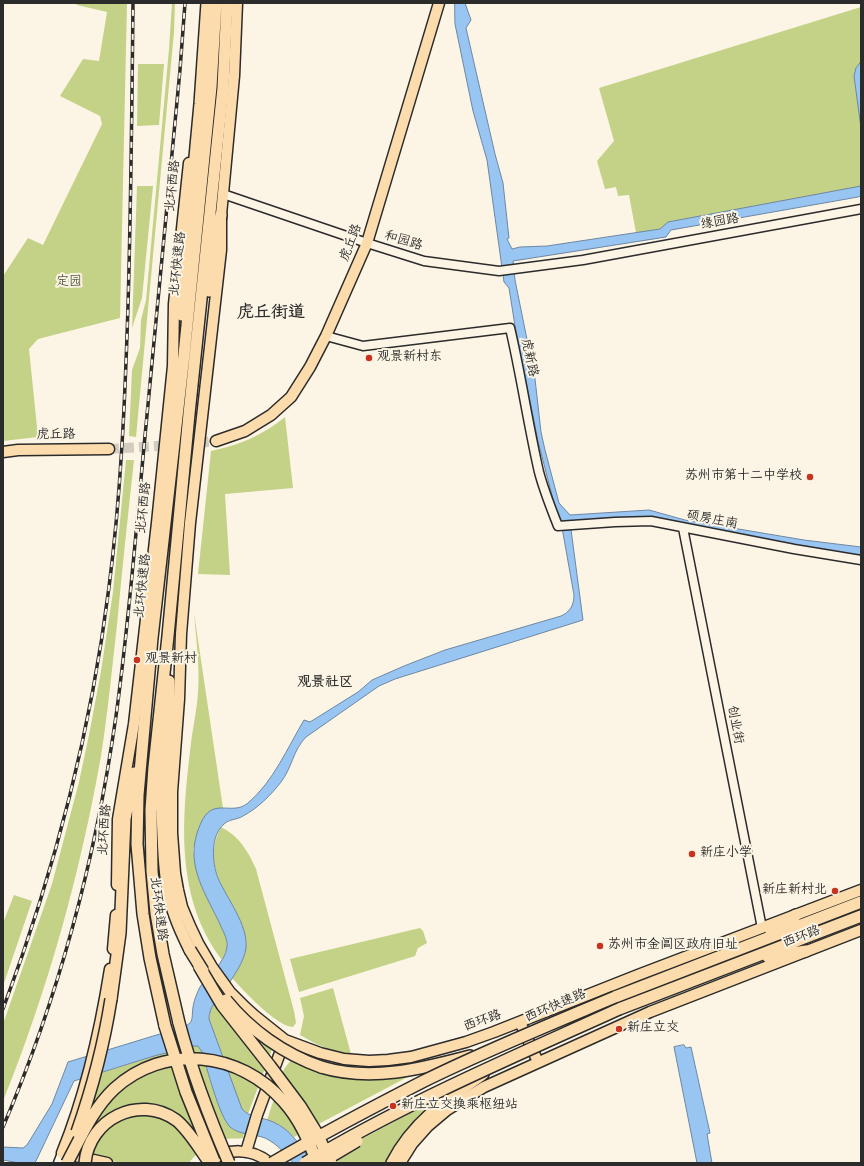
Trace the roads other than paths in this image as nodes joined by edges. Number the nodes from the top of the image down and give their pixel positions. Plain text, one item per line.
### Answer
1 (206, 3) edge
2 (216, 3) edge
3 (227, 3) edge
4 (237, 3) edge
5 (439, 3) edge
6 (223, 194) junction
7 (861, 209) edge
8 (221, 215) junction
9 (367, 243) junction
10 (583, 260) joint
11 (326, 336) junction
12 (184, 355) junction
13 (189, 414) junction
14 (216, 441) tunnel mouth
15 (109, 449) tunnel mouth
16 (3, 452) edge
17 (559, 526) joint
18 (683, 528) junction
19 (861, 560) edge
20 (168, 636) junction
21 (145, 719) junction
22 (861, 890) edge
23 (861, 902) edge
24 (796, 914) junction
25 (861, 916) edge
26 (762, 928) junction
27 (861, 930) edge
28 (752, 943) junction
29 (806, 951) junction
30 (742, 962) junction
31 (199, 966) junction
32 (520, 1022) junction
33 (285, 1040) junction
34 (492, 1050) junction
35 (538, 1062) junction
36 (496, 1064) junction
37 (480, 1076) junction
38 (246, 1152) junction
39 (65, 1160) edge
40 (58, 1163) edge
41 (85, 1163) edge
42 (107, 1163) edge
43 (209, 1163) edge
44 (215, 1163) edge
45 (229, 1163) edge
46 (271, 1163) edge
47 (305, 1163) edge
48 (318, 1163) edge
49 (331, 1163) edge
50 (392, 1163) edge
51 (400, 1163) edge

1 - 12 highway
1 - 39 main road, 北环西路
2 - 12 highway, 北环快速路
3 - 13 highway, 北环快速路
4 - 6 main road
5 - 9 main road, 虎丘路
6 - 8 main road
6 - 9 street, 和园路
7 - 10 street, 缘园路
8 - 13 highway
8 - 33 main road
9 - 10 street, 和园路
9 - 11 main road, 虎丘路
11 - 14 main road, 虎丘路
11 - 17 street, 虎新路
12 - 21 highway, 北环快速路
13 - 20 highway, 北环快速路
15 - 16 main road, 虎丘路
17 - 18 street, 硕房庄南
18 - 19 street, 硕房庄南
18 - 26 street, 创业街
20 - 31 highway, bridge
20 - 45 highway, 北环快速路, bridge
21 - 39 highway, bridge
21 - 44 highway, 北环快速路, bridge
22 - 24 main road, 西环路
23 - 28 highway, 西环快速路
24 - 26 main road, 西环路
24 - 28 highway
25 - 30 highway, 西环快速路
26 - 32 main road, 西环路
27 - 29 main road, 西环路
28 - 34 highway, 西环快速路, bridge
29 - 30 highway
29 - 35 main road, 西环路
30 - 36 highway, 西环快速路, bridge
31 - 34 highway, bridge
31 - 49 highway, bridge
32 - 33 main road, 西环路
32 - 35 main road
33 - 38 main road
34 - 46 highway, 西环快速路, bridge
35 - 51 main road, 西环路
36 - 37 highway, bridge
36 - 47 highway, 西环快速路, bridge
37 - 48 highway, bridge
37 - 50 highway
38 - 43 main road
38 - 46 main road
39 - 40 street
39 - 42 main road
39 - 48 highway, bridge
41 - 43 highway, bridge

